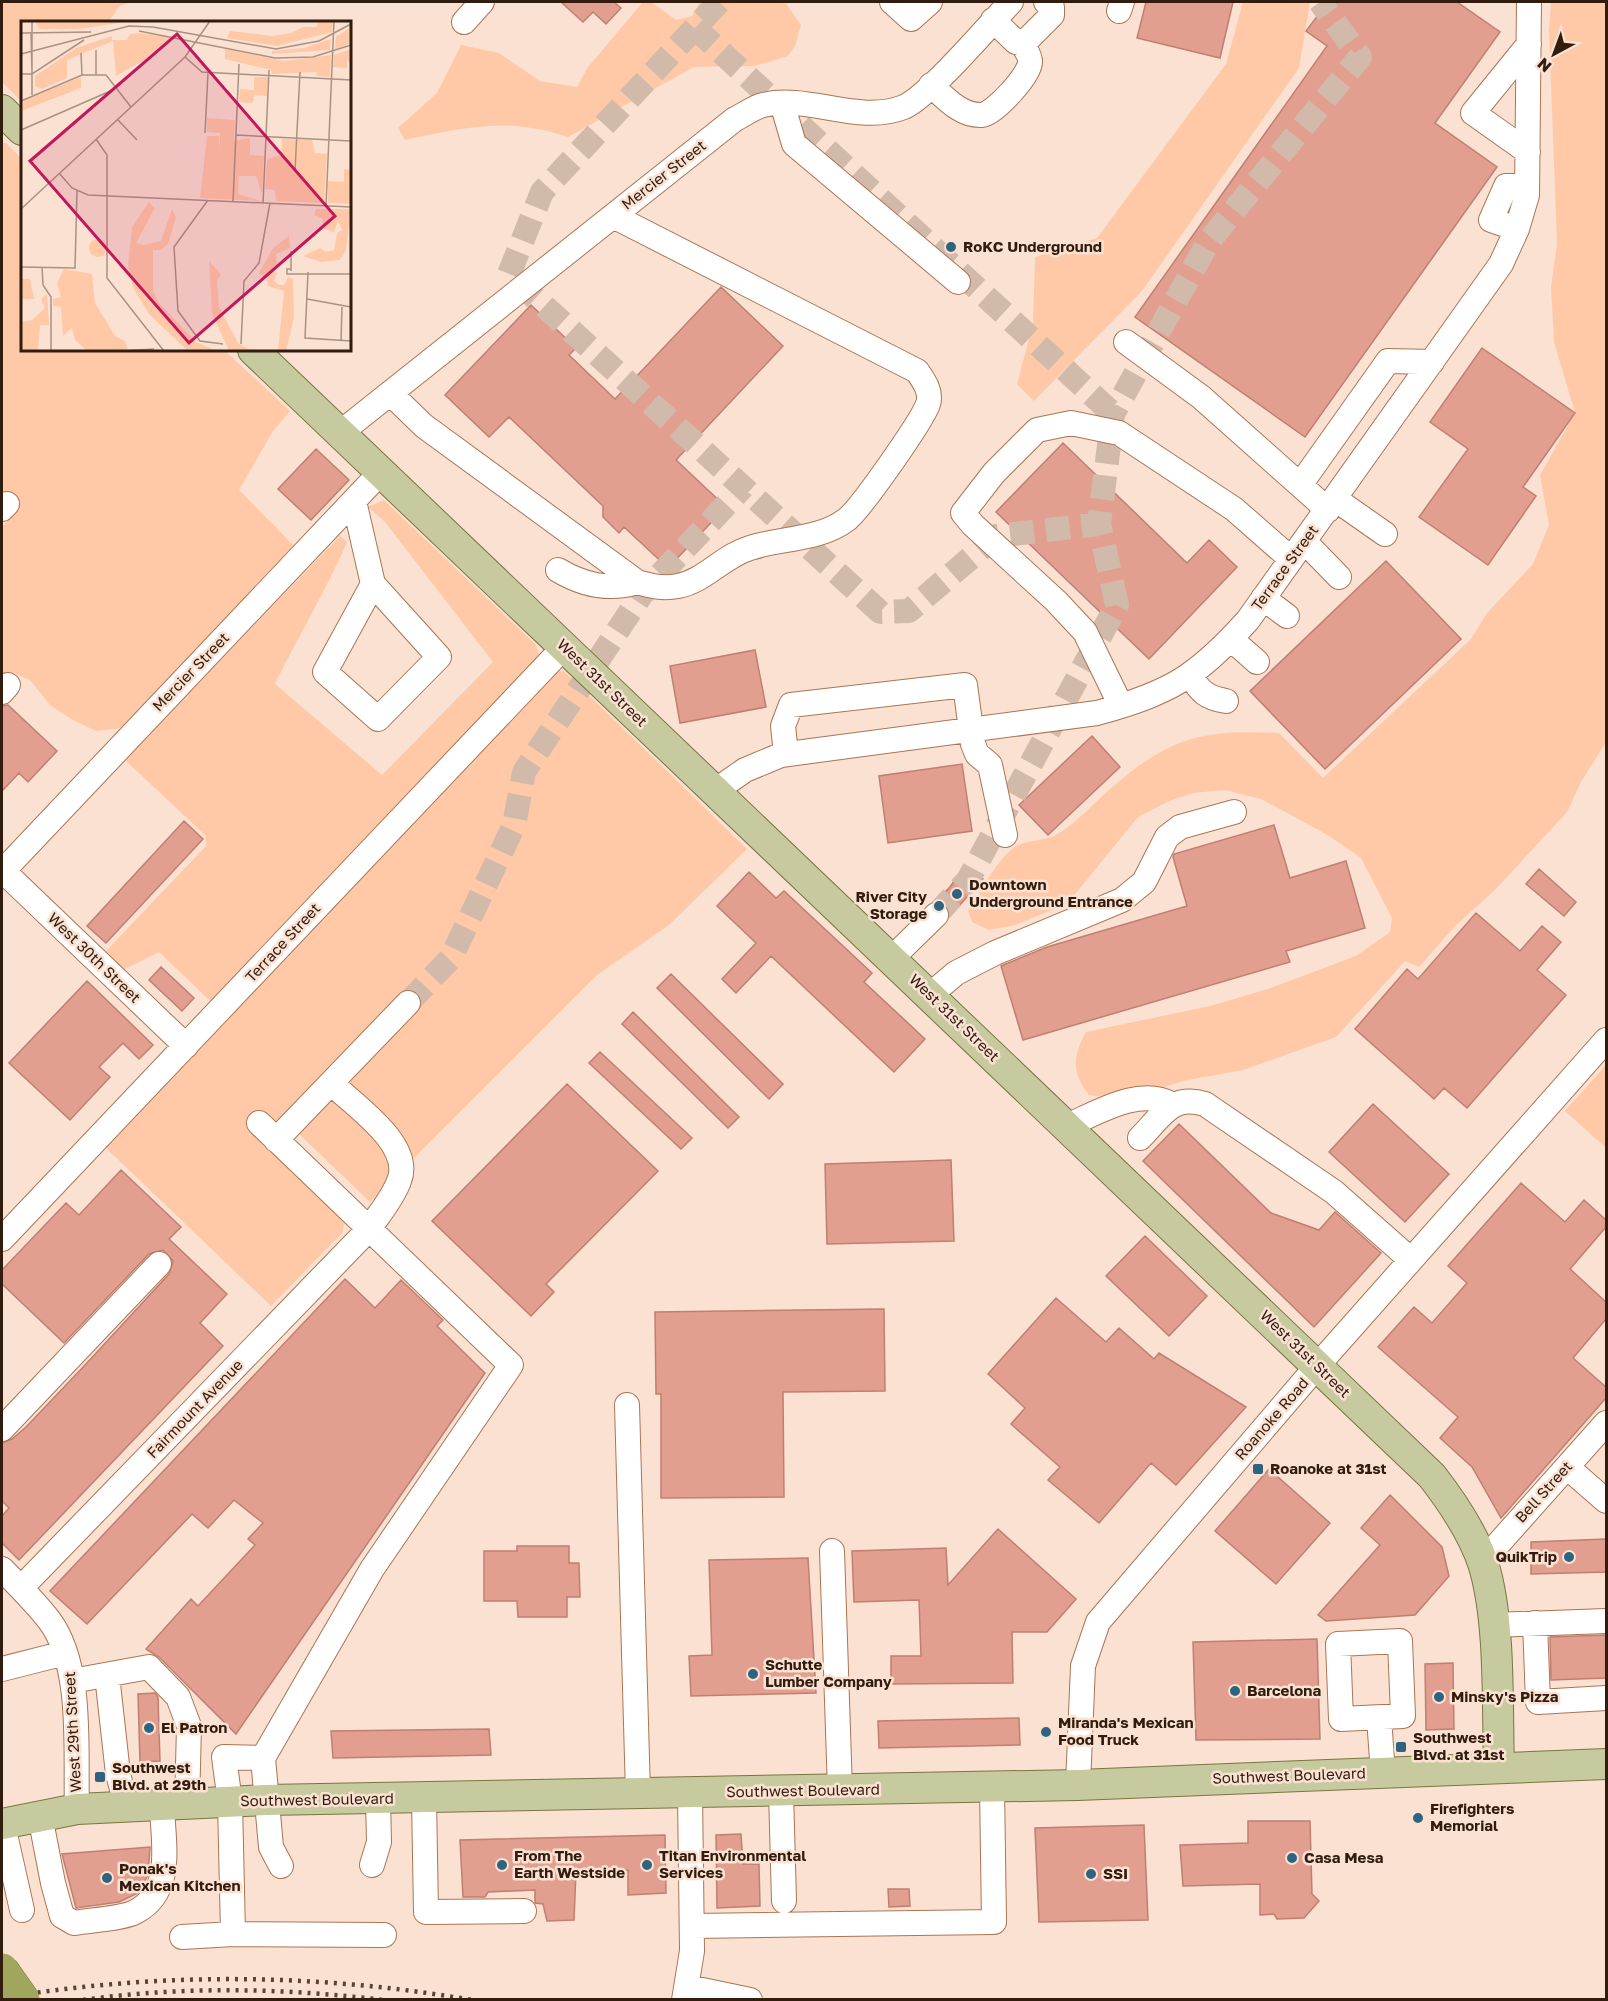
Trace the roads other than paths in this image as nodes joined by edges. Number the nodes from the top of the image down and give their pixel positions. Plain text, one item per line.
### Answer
1 (482, 2) edge
2 (892, 2) edge
3 (930, 2) edge
4 (1011, 2) edge
5 (1046, 2) edge
6 (1529, 2) edge
7 (993, 20) junction
8 (464, 22) dead end
9 (1023, 44) junction
10 (1529, 44) junction
11 (931, 85) junction
12 (782, 103) junction
13 (1528, 152) junction
14 (1527, 184) junction
15 (613, 216) junction
16 (1517, 229) junction
17 (958, 282) dead end
18 (1125, 342) dead end
19 (254, 351) edge
20 (1431, 362) junction
21 (390, 393) junction
22 (340, 433) junction
23 (381, 472) junction
24 (1300, 485) junction
25 (354, 501) junction
26 (1331, 504) junction
27 (1385, 534) dead end
28 (1298, 550) junction
29 (558, 570) dead end
30 (1339, 577) dead end
31 (637, 582) junction
32 (373, 584) junction
33 (1263, 598) junction
34 (1287, 616) dead end
35 (1231, 639) junction
36 (564, 646) junction
37 (1257, 662) dead end
38 (1190, 675) junction
39 (1226, 701) dead end
40 (1122, 706) junction
41 (971, 730) junction
42 (786, 754) junction
43 (715, 791) junction
44 (1234, 812) dead end
45 (1005, 835) dead end
46 (2, 871) edge
47 (936, 915) tunnel mouth
48 (891, 959) junction
49 (930, 995) junction
50 (408, 1003) tunnel mouth
51 (1606, 1040) edge
52 (186, 1046) junction
53 (331, 1083) junction
54 (1173, 1105) junction
55 (1067, 1126) junction
56 (1140, 1138) dead end
57 (369, 1229) junction
58 (2, 1239) edge
59 (1412, 1260) junction
60 (159, 1264) dead end
61 (1318, 1365) junction
62 (627, 1405) dead end
63 (1605, 1428) edge
64 (2, 1429) edge
65 (1568, 1467) junction
66 (1606, 1501) edge
67 (832, 1551) dead end
68 (1482, 1562) junction
69 (2, 1569) edge
70 (21, 1588) junction
71 (1606, 1621) edge
72 (1535, 1623) junction
73 (1493, 1625) junction
74 (65, 1653) junction
75 (2, 1669) edge
76 (107, 1675) junction
77 (72, 1681) junction
78 (1606, 1698) edge
79 (1379, 1718) dead end
80 (263, 1758) junction
81 (1606, 1764) edge
82 (1499, 1768) junction
83 (1383, 1773) junction
84 (1078, 1785) junction
85 (992, 1787) junction
86 (840, 1790) junction
87 (781, 1792) junction
88 (690, 1793) junction
89 (638, 1794) junction
90 (424, 1798) junction
91 (378, 1799) junction
92 (266, 1800) junction
93 (230, 1803) junction
94 (174, 1805) junction
95 (127, 1808) junction
96 (77, 1809) junction
97 (40, 1816) junction
98 (2, 1823) edge
99 (372, 1865) dead end
100 (281, 1866) dead end
101 (784, 1900) dead end
102 (22, 1910) dead end
103 (524, 1911) dead end
104 (692, 1926) junction
105 (233, 1934) junction
106 (384, 1935) dead end
107 (182, 1937) dead end
108 (2, 1970) edge
109 (686, 1993) edge
110 (23, 2000) edge
111 (750, 2000) edge

1 - 8 street
2 - 3 street
4 - 7 street, Mercier Street
5 - 9 street
6 - 10 street, Terrace Street
7 - 9 street
7 - 11 street, Mercier Street
9 - 11 street
10 - 13 street, Terrace Street
10 - 13 street
11 - 12 street, Mercier Street
12 - 15 street, Mercier Street
12 - 17 street
13 - 14 street, Terrace Street
14 - 16 street, Terrace Street
14 - 16 street
15 - 21 street, Mercier Street
15 - 31 street
16 - 20 street, Terrace Street
18 - 24 street
19 - 22 main road, West 31st Street
20 - 24 street
20 - 26 street, Terrace Street
21 - 22 street, Mercier Street
21 - 31 street
22 - 23 main road, West 31st Street
23 - 25 street, Mercier Street
23 - 36 main road, West 31st Street
24 - 26 street
25 - 32 street
25 - 46 street, Mercier Street
26 - 27 street
26 - 28 street, Terrace Street
28 - 30 street
28 - 33 street, Terrace Street
28 - 40 street
29 - 31 street
32 - 32 street
33 - 34 street
33 - 35 street, Terrace Street
35 - 37 street
35 - 38 street, Terrace Street
36 - 43 main road, West 31st Street
36 - 52 street, Terrace Street
38 - 39 street
38 - 40 street, Terrace Street
40 - 41 street, Terrace Street
41 - 42 street, Terrace Street
41 - 42 street
41 - 45 street
42 - 43 street, Terrace Street
43 - 48 main road, West 31st Street
44 - 49 street
46 - 52 street, West 30th Street
47 - 48 street
48 - 49 main road, West 31st Street
49 - 55 main road, West 31st Street
50 - 53 street
51 - 59 street, Roanoke Road
52 - 58 street, Terrace Street
53 - 57 street, Fairmount Avenue
53 - 57 street
54 - 55 street
54 - 56 street
54 - 59 street
55 - 61 main road, West 31st Street
57 - 70 street, Fairmount Avenue
57 - 80 street
59 - 61 street, Roanoke Road
60 - 64 street
61 - 68 main road, West 31st Street
61 - 84 street, Roanoke Road
62 - 89 street
63 - 65 street, Bell Street
65 - 66 street
65 - 68 street, Bell Street
67 - 86 street
68 - 73 main road, West 31st Street
69 - 70 street, West 29th Street
70 - 74 street, West 29th Street
71 - 72 street
72 - 73 street
72 - 78 street
73 - 82 main road, West 31st Street
74 - 75 street
74 - 77 street, West 29th Street
76 - 77 street
76 - 94 street
76 - 95 street
77 - 96 street, West 29th Street
79 - 83 street
80 - 92 street
80 - 93 street
81 - 82 main road, Southwest Boulevard
82 - 83 main road, Southwest Boulevard
83 - 84 main road, Southwest Boulevard
84 - 85 main road, Southwest Boulevard
85 - 86 main road, Southwest Boulevard
85 - 104 street
86 - 87 main road, Southwest Boulevard
87 - 88 main road, Southwest Boulevard
87 - 101 street
88 - 89 main road, Southwest Boulevard
88 - 104 street
89 - 90 main road, Southwest Boulevard
90 - 91 main road, Southwest Boulevard
90 - 103 street
91 - 92 main road, Southwest Boulevard
91 - 99 street
92 - 93 main road, Southwest Boulevard
92 - 100 street
93 - 94 main road, Southwest Boulevard
93 - 105 street
94 - 95 main road, Southwest Boulevard
94 - 97 street
95 - 96 main road, Southwest Boulevard
96 - 97 main road, Southwest Boulevard
97 - 98 main road, Southwest Boulevard
98 - 102 street
104 - 109 street
105 - 106 street
105 - 107 street
108 - 110 highway, bridge
109 - 111 street

